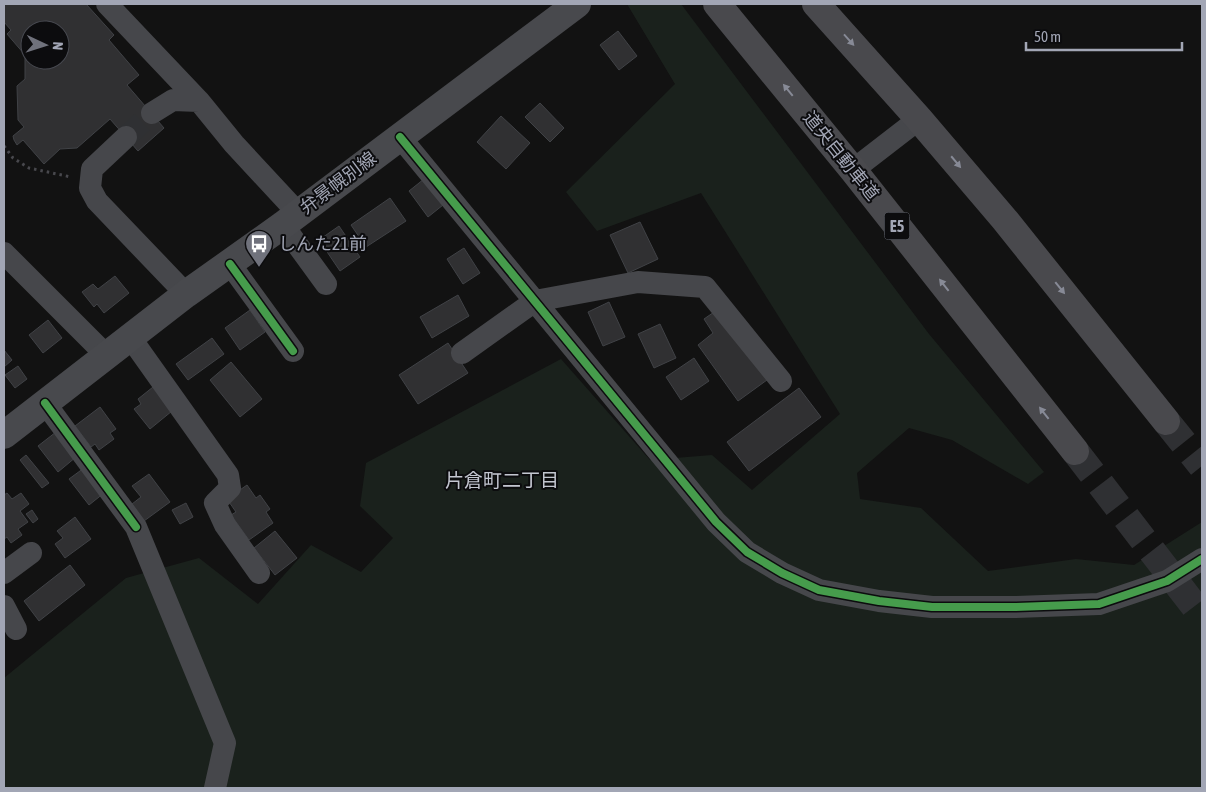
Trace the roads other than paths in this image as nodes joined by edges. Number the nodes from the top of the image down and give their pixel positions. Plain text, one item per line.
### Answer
1 (107, 4) edge
2 (577, 4) edge
3 (717, 4) edge
4 (816, 4) edge
5 (199, 101) junction
6 (152, 113) tunnel mouth
7 (919, 119) junction
8 (126, 137) tunnel mouth
9 (400, 137) junction
10 (853, 170) junction
11 (290, 219) junction
12 (4, 252) edge
13 (230, 264) junction
14 (326, 284) dead end
15 (186, 294) junction
16 (535, 301) junction
17 (130, 337) junction
18 (293, 351) dead end
19 (462, 353) dead end
20 (106, 355) junction
21 (781, 381) dead end
22 (46, 403) junction
23 (1166, 421) tunnel mouth
24 (4, 435) edge
25 (1075, 451) tunnel mouth
26 (31, 553) dead end
27 (1202, 559) edge
28 (4, 573) edge
29 (259, 574) dead end
30 (4, 606) edge
31 (16, 628) dead end
32 (215, 788) edge

1 - 5 street
2 - 9 main road, 弁景幌別線
10 -> 3 highway, 道央自動車道 / E5
4 -> 7 highway
5 - 6 street
5 - 11 street
7 - 10 street
7 -> 23 highway
8 - 15 street
9 - 11 main road, 弁景幌別線
9 - 16 street
25 -> 10 highway, 道央自動車道 / E5
11 - 13 main road, 弁景幌別線
11 - 14 street
12 - 20 street
13 - 15 main road, 弁景幌別線
13 - 18 street
15 - 17 main road, 弁景幌別線
16 - 19 street
16 - 21 street
16 - 27 street
17 - 20 main road, 弁景幌別線
17 - 29 street
20 - 22 main road, 弁景幌別線
22 - 24 main road, 弁景幌別線
22 - 32 street
26 - 28 street
30 - 31 street

